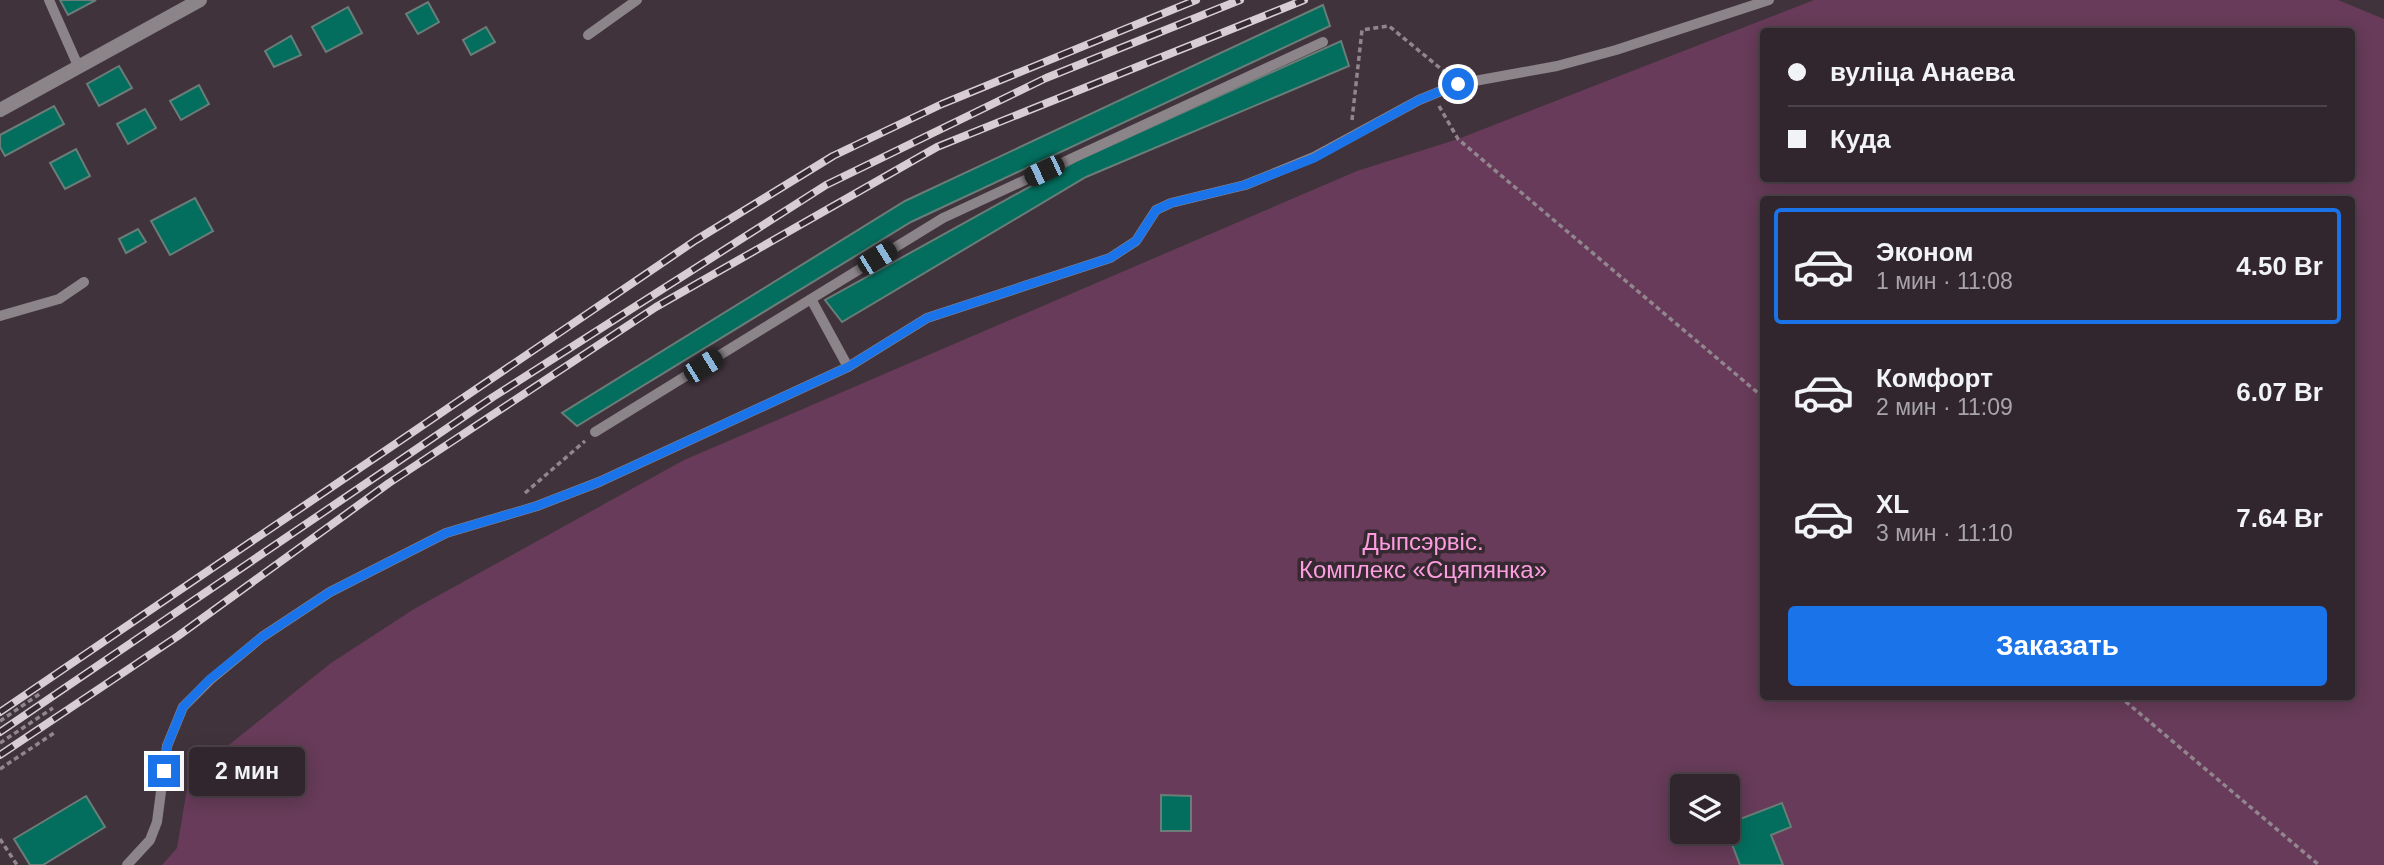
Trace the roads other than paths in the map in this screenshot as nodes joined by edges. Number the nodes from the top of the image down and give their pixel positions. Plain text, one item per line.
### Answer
1 (49, 0) edge
2 (200, 0) edge
3 (637, 0) edge
4 (1769, 0) edge
5 (588, 35) dead end
6 (1323, 42) dead end
7 (79, 68) junction
8 (0, 110) edge
9 (84, 282) dead end
10 (811, 299) junction
11 (0, 316) edge
12 (848, 367) junction
13 (594, 432) road end
14 (127, 865) edge

1 - 7 lane
2 - 7 street
3 - 5 lane
4 - 12 lane
6 - 10 lane
7 - 8 street
9 - 11 lane
10 - 12 lane
10 - 13 lane
12 - 14 lane

